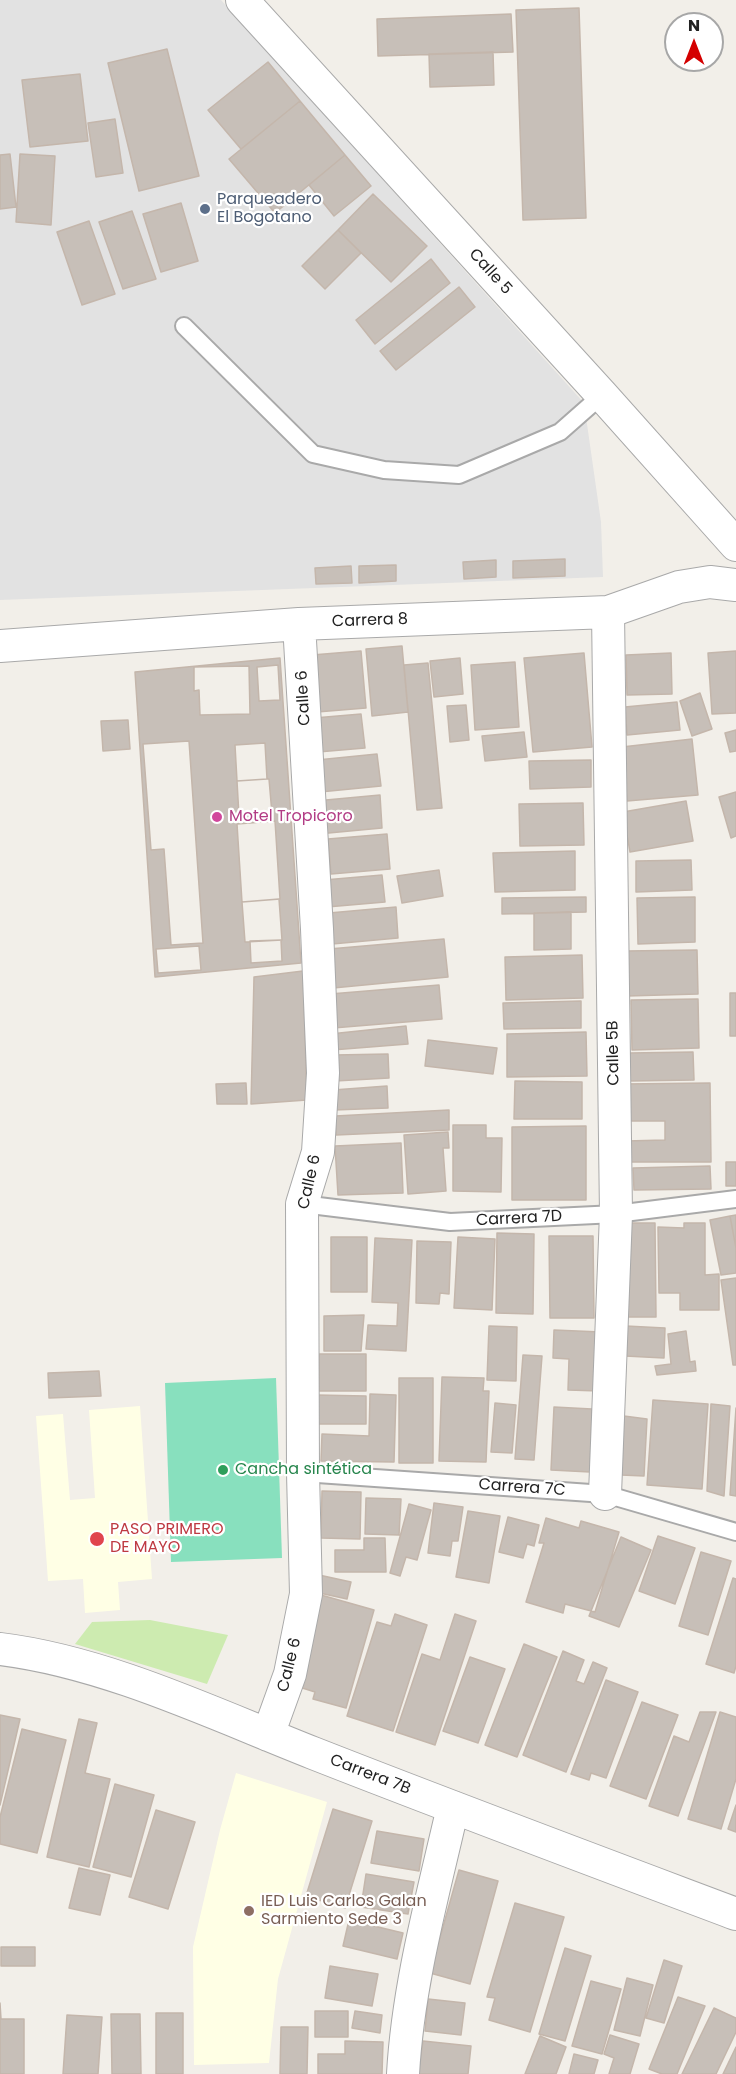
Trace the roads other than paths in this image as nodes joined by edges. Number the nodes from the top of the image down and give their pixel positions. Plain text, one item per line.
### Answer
1 (242, 0) edge
2 (184, 326) dead end
3 (602, 395) junction
4 (736, 545) edge
5 (736, 585) edge
6 (608, 612) junction
7 (299, 624) junction
8 (0, 646) edge
9 (736, 1199) edge
10 (302, 1204) junction
11 (616, 1214) junction
12 (303, 1473) junction
13 (605, 1494) junction
14 (736, 1532) edge
15 (0, 1650) edge
16 (268, 1735) junction
17 (453, 1808) junction
18 (736, 1914) edge
19 (403, 2074) edge

1 - 3 street, Calle 5
2 - 3 lane
3 - 4 street, Calle 5
5 - 6 street, Carrera 8
6 - 7 street, Carrera 8
6 - 11 street, Calle 5B
7 - 8 street, Carrera 8
7 - 10 street, Calle 6
9 - 11 lane, Carrera 7D
10 - 11 lane, Carrera 7D
10 - 12 street, Calle 6
11 - 13 street, Calle 5B
12 - 13 lane, Carrera 7C
12 - 16 street, Calle 6
13 - 14 lane, Carrera 7C
15 - 16 street, Carrera 7B
16 - 17 street, Carrera 7B
17 - 18 street, Carrera 7B
17 - 19 street

